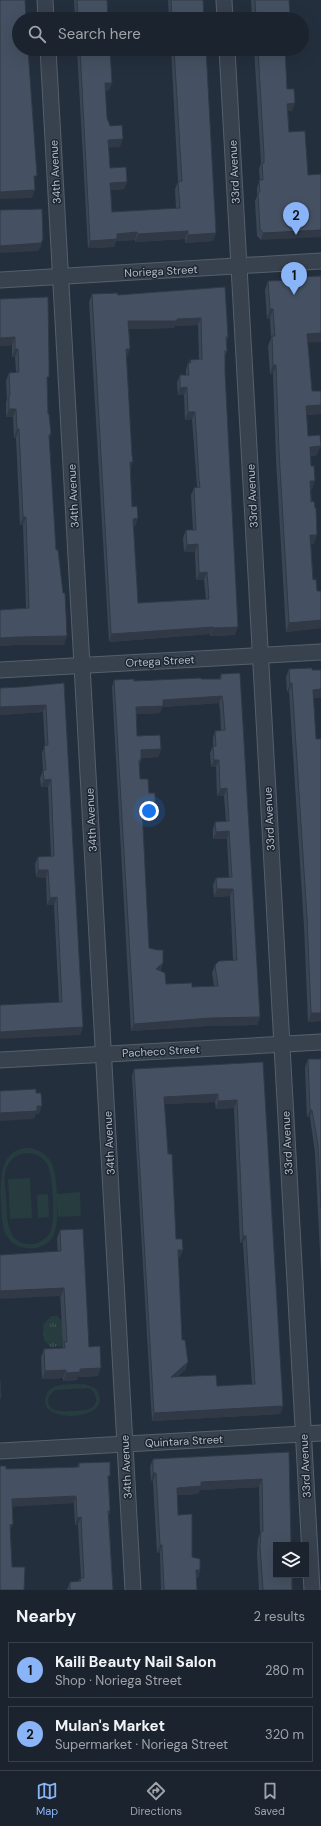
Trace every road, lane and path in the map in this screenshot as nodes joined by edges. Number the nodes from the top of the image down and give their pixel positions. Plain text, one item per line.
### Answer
1 (45, 0) edge
2 (224, 0) edge
3 (46, 12) edge
4 (225, 12) edge
5 (48, 56) edge
6 (227, 56) edge
7 (321, 261) edge
8 (239, 266) junction
9 (61, 276) junction
10 (0, 280) edge
11 (321, 652) edge
12 (260, 656) junction
13 (82, 666) junction
14 (0, 670) edge
15 (321, 1042) edge
16 (282, 1045) junction
17 (104, 1054) junction
18 (0, 1060) edge
19 (321, 1433) edge
20 (304, 1434) junction
21 (125, 1444) junction
22 (0, 1451) edge
23 (133, 1590) edge
24 (312, 1590) edge

1 - 3 street
2 - 4 street
5 - 9 street, 34th Avenue
6 - 8 street, 33rd Avenue
7 - 8 street, Noriega Street
8 - 9 street, Noriega Street
8 - 12 street, 33rd Avenue
9 - 10 street, Noriega Street
9 - 13 street, 34th Avenue
11 - 12 street, Ortega Street
12 - 13 street, Ortega Street
12 - 16 street, 33rd Avenue
13 - 14 street, Ortega Street
13 - 17 street, 34th Avenue
15 - 16 street, Pacheco Street
16 - 17 street, Pacheco Street
16 - 20 street, 33rd Avenue
17 - 18 street, Pacheco Street
17 - 21 street, 34th Avenue
19 - 20 street, Quintara Street
20 - 21 street, Quintara Street
20 - 24 street, 33rd Avenue
21 - 22 street, Quintara Street
21 - 23 street, 34th Avenue

